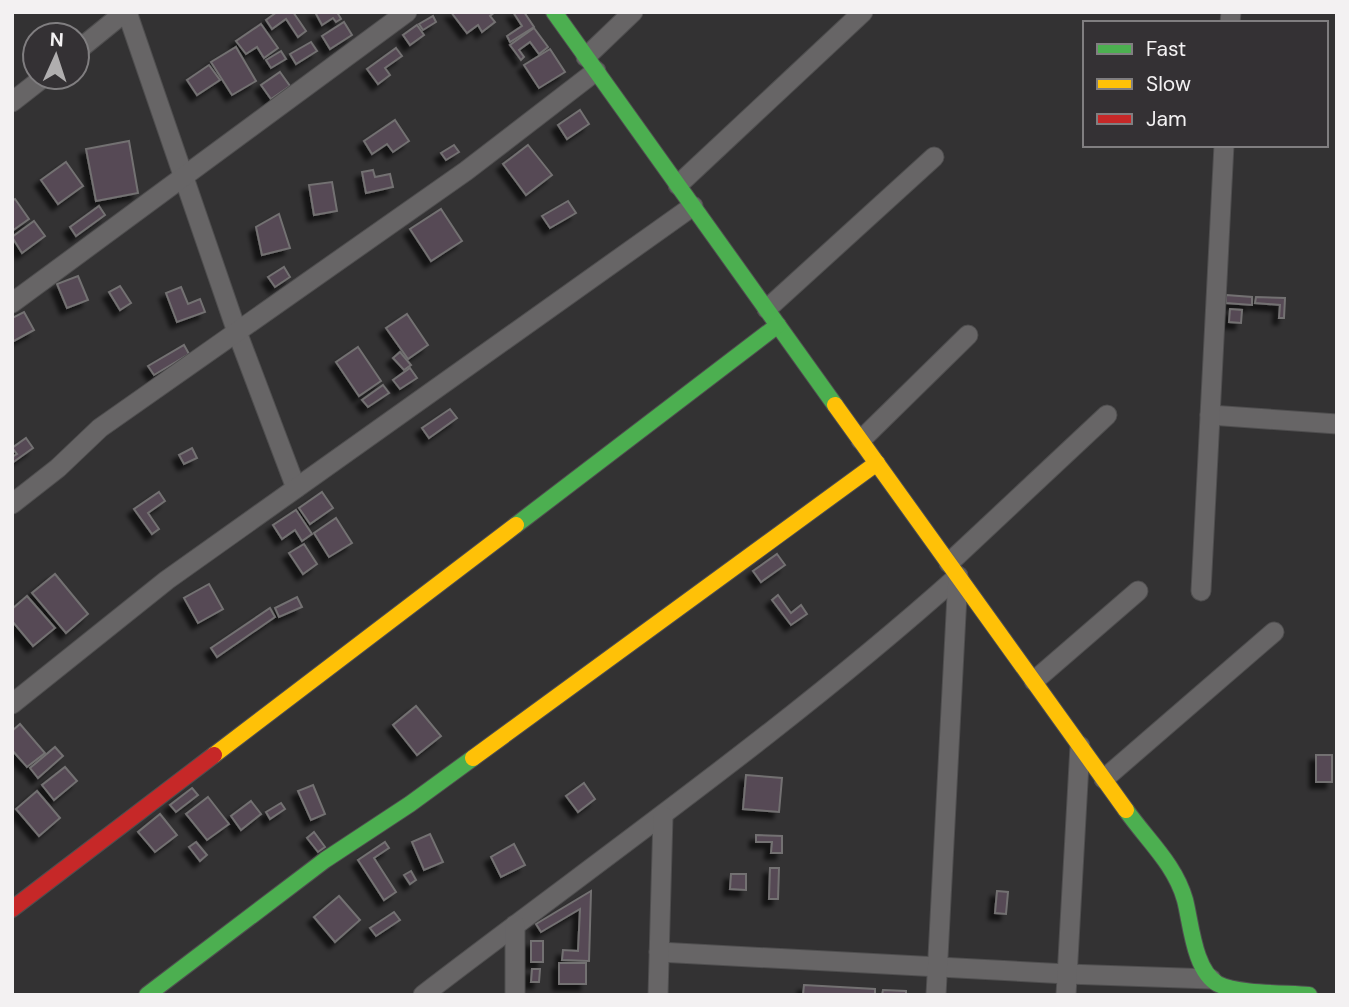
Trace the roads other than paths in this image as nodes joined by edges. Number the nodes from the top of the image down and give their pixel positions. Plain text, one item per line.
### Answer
1 (126, 12) edge
2 (408, 12) edge
3 (554, 12) edge
4 (634, 12) edge
5 (863, 12) edge
6 (91, 40) edge
7 (591, 64) junction
8 (26, 91) edge
9 (12, 102) edge
10 (1224, 147) edge
11 (933, 157) dead end
12 (184, 178) junction
13 (678, 185) junction
14 (693, 206) junction
15 (12, 303) edge
16 (772, 317) junction
17 (237, 332) junction
18 (968, 335) dead end
19 (1107, 415) dead end
20 (1210, 415) junction
21 (1337, 424) edge
22 (861, 440) junction
23 (877, 463) junction
24 (296, 488) junction
25 (12, 504) edge
26 (953, 569) junction
27 (1138, 591) dead end
28 (1201, 591) dead end
29 (1274, 632) dead end
30 (1034, 681) junction
31 (12, 704) edge
32 (1080, 746) junction
33 (1104, 779) junction
34 (663, 816) junction
35 (12, 909) edge
36 (515, 925) junction
37 (659, 952) junction
38 (937, 965) junction
39 (1067, 974) junction
40 (1211, 979) junction
41 (148, 995) edge
42 (423, 995) edge
43 (515, 995) edge
44 (658, 995) edge
45 (936, 995) edge
46 (1066, 995) edge
47 (1310, 995) edge

1 - 6 street
1 - 12 street
2 - 12 street
3 - 7 street
4 - 7 street
5 - 13 street
7 - 13 street
7 - 17 street
8 - 9 street
10 - 20 street
11 - 16 street
12 - 15 street
12 - 17 street
13 - 14 street
14 - 16 street
14 - 24 street
16 - 22 street
16 - 35 street
17 - 24 street
17 - 25 street
18 - 22 street
19 - 26 street
20 - 21 street
20 - 28 street
22 - 23 street
23 - 26 street
23 - 41 street
24 - 31 street
26 - 30 street
26 - 34 street
26 - 38 street
27 - 30 street
29 - 33 street
30 - 32 street
32 - 33 street
32 - 39 street
33 - 40 street
34 - 36 street
34 - 37 street
36 - 42 street
36 - 43 street
37 - 38 street
37 - 44 street
38 - 39 street
38 - 45 street
39 - 40 street
39 - 46 street
40 - 47 street

